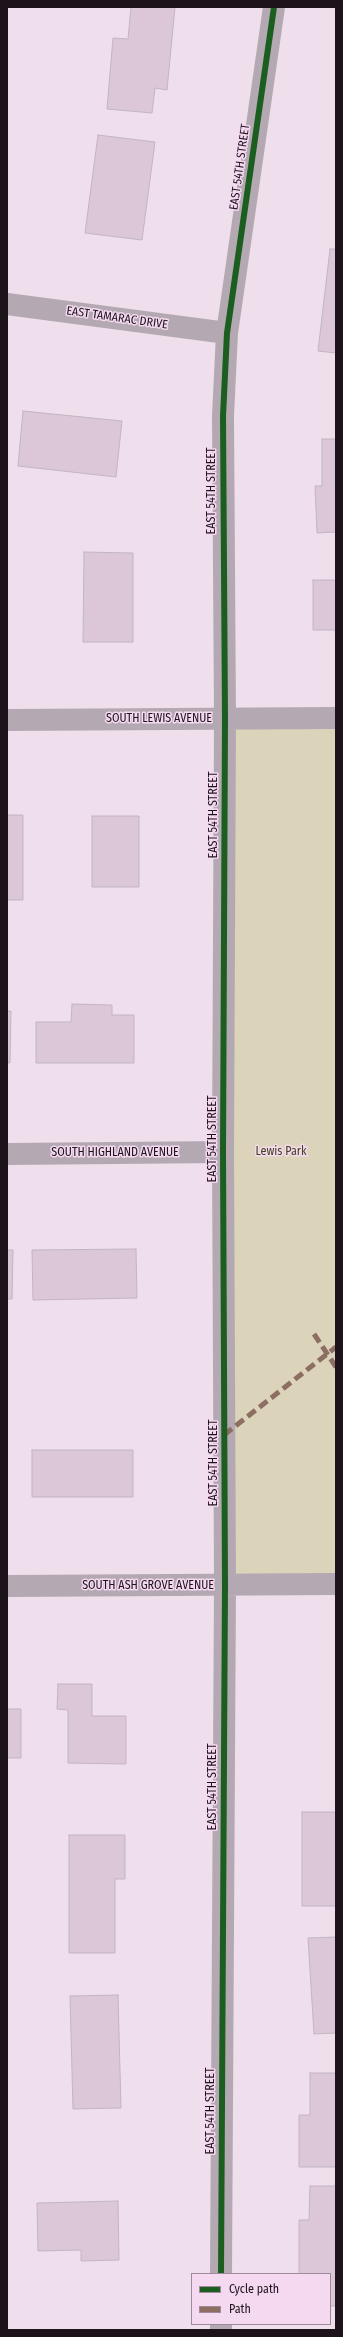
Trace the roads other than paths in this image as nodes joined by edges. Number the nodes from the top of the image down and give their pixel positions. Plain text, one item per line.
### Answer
1 (274, 7) edge
2 (7, 304) edge
3 (227, 333) junction
4 (336, 718) edge
5 (225, 719) junction
6 (7, 720) edge
7 (223, 1152) junction
8 (7, 1154) edge
9 (336, 1584) edge
10 (225, 1585) junction
11 (7, 1586) edge
12 (221, 2273) edge

1 - 3 street, EAST 54TH STREET
2 - 3 street, EAST TAMARAC DRIVE
3 - 5 street, EAST 54TH STREET
4 - 5 street, SOUTH LEWIS AVENUE
5 - 6 street, SOUTH LEWIS AVENUE
5 - 7 street, EAST 54TH STREET
7 - 8 street, SOUTH HIGHLAND AVENUE
7 - 10 street, EAST 54TH STREET
9 - 10 street, SOUTH ASH GROVE AVENUE
10 - 11 street, SOUTH ASH GROVE AVENUE
10 - 12 street, EAST 54TH STREET

